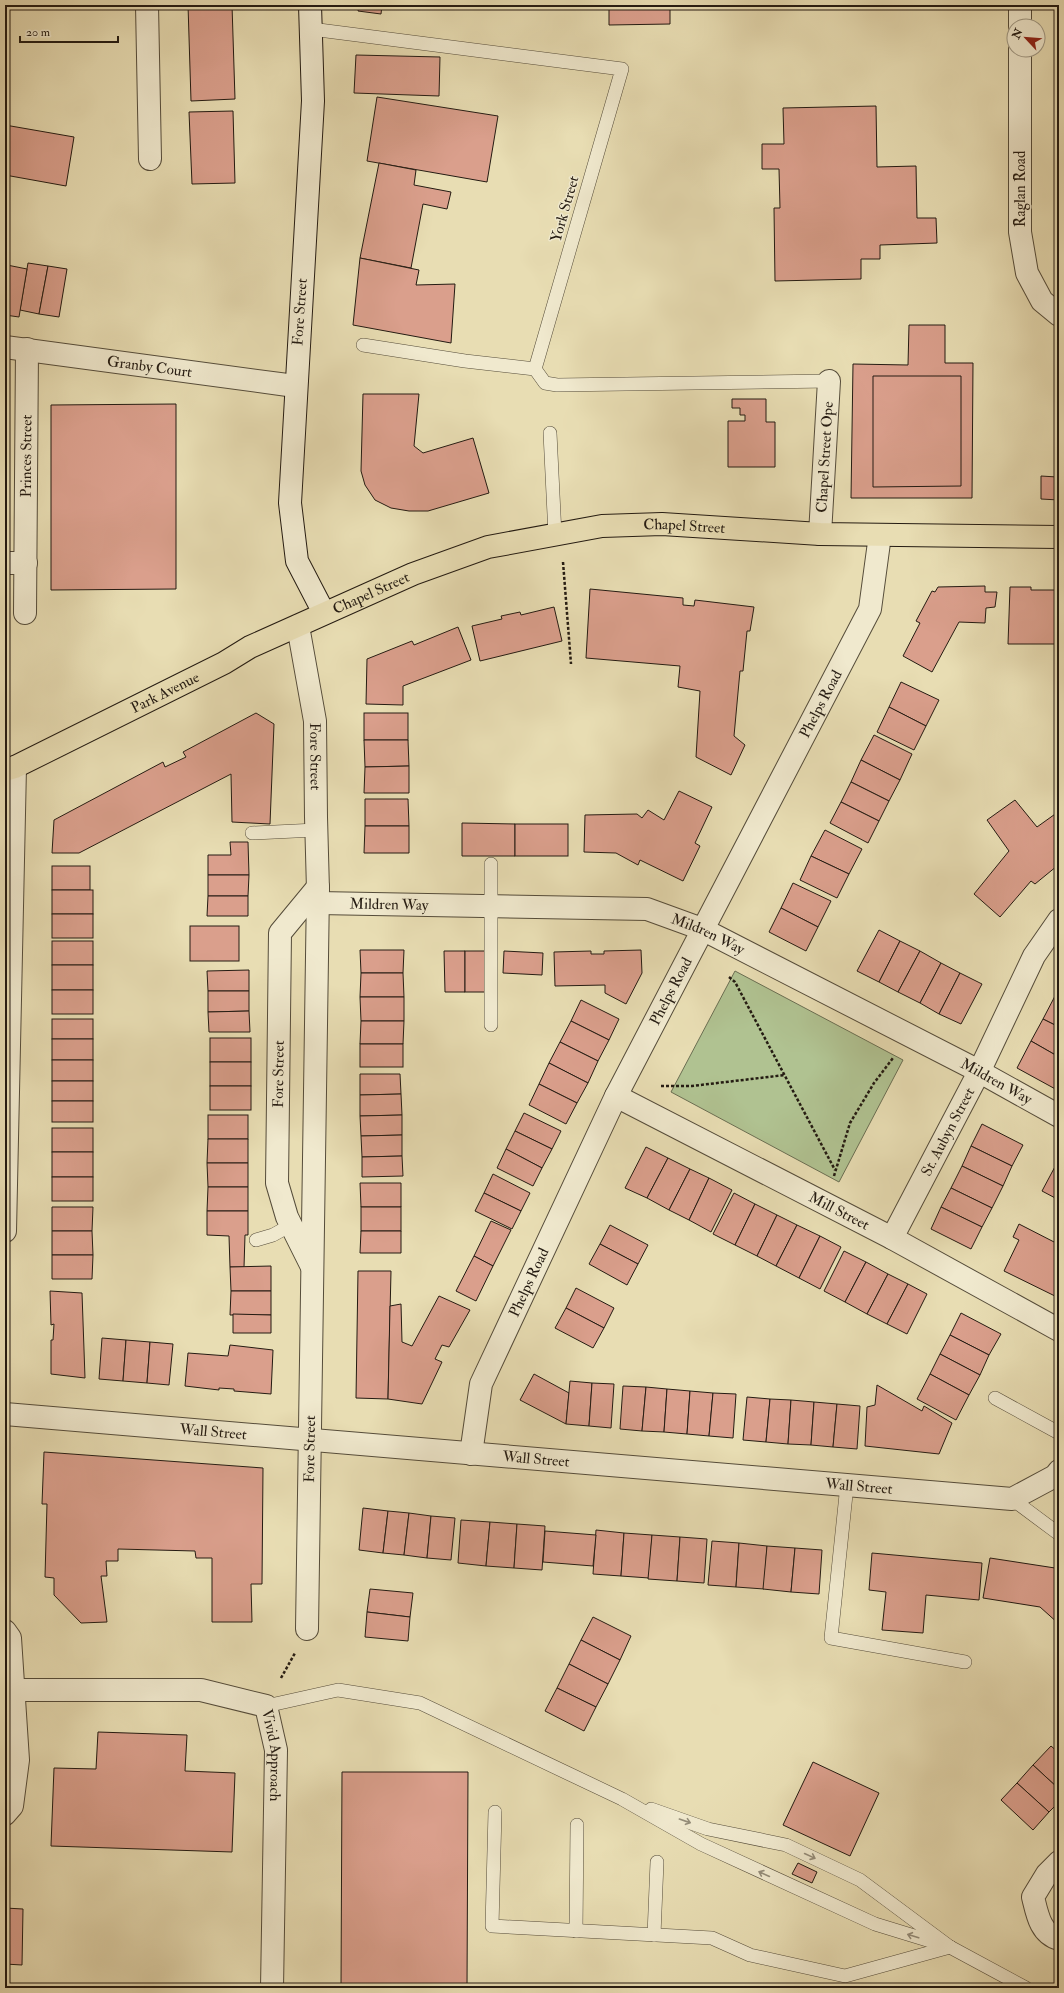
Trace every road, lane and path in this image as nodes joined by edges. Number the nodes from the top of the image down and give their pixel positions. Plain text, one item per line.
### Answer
1 (147, 5) edge
2 (310, 5) edge
3 (1020, 5) edge
4 (1020, 18) edge
5 (311, 29) junction
6 (1020, 58) edge
7 (150, 159) dead end
8 (1059, 315) edge
9 (363, 345) dead end
10 (5, 347) edge
11 (27, 349) junction
12 (535, 369) junction
13 (829, 381) joint
14 (296, 386) junction
15 (550, 433) dead end
16 (558, 534) junction
17 (820, 534) junction
18 (880, 534) junction
19 (1059, 537) edge
20 (15, 563) edge
21 (324, 612) junction
22 (25, 613) dead end
23 (298, 626) junction
24 (571, 664) dead end
25 (10, 769) edge
26 (316, 830) junction
27 (252, 833) dead end
28 (491, 864) dead end
29 (318, 895) junction
30 (491, 906) junction
31 (1059, 920) edge
32 (702, 929) junction
33 (735, 982) dead end
34 (491, 1025) dead end
35 (908, 1035) junction
36 (979, 1072) junction
37 (785, 1075) junction
38 (662, 1086) dead end
39 (616, 1096) junction
40 (1059, 1116) edge
41 (835, 1170) junction
42 (822, 1202) junction
43 (291, 1225) junction
44 (5, 1231) edge
45 (892, 1238) junction
46 (256, 1240) dead end
47 (313, 1268) junction
48 (1059, 1330) edge
49 (995, 1398) dead end
50 (5, 1414) edge
51 (1059, 1433) edge
52 (310, 1440) junction
53 (471, 1454) junction
54 (1059, 1471) edge
55 (847, 1485) junction
56 (1012, 1499) junction
57 (1059, 1534) edge
58 (307, 1630) joint
59 (5, 1631) edge
60 (965, 1662) dead end
61 (13, 1690) junction
62 (266, 1706) junction
63 (622, 1799) junction
64 (495, 1812) dead end
65 (5, 1814) edge
66 (577, 1825) dead end
67 (657, 1862) dead end
68 (1059, 1862) edge
69 (576, 1931) junction
70 (654, 1935) junction
71 (1059, 1939) edge
72 (950, 1947) junction
73 (272, 1988) edge
74 (1026, 1988) edge

1 - 7 street
2 - 5 street, Fore Street
3 - 4 street
5 - 12 lane, York Street
5 - 14 street, Fore Street
6 - 8 street, Raglan Road
9 - 12 lane
10 - 11 street, Granby Court
11 - 14 street, Granby Court
11 - 20 street, Princes Street
12 - 13 lane
13 - 17 street, Chapel Street Ope
14 - 21 street, Fore Street
15 - 16 lane
16 - 17 main road, Chapel Street
16 - 21 main road, Chapel Street
16 - 24 path
17 - 18 main road, Chapel Street
18 - 19 main road, Chapel Street
18 - 32 street, Phelps Road
20 - 22 street, Princes Street
21 - 23 main road, Park Avenue
23 - 25 main road, Park Avenue
23 - 26 street, Fore Street
25 - 44 street
26 - 27 lane
26 - 29 street, Fore Street
28 - 30 lane
29 - 30 street, Mildren Way
29 - 43 street, Fore Street
29 - 47 street, Fore Street
30 - 32 street, Mildren Way
30 - 34 lane
31 - 36 street, St. Aubyn Street
32 - 35 street, Mildren Way
32 - 39 street, Phelps Road
33 - 37 path
35 - 36 street, Mildren Way
35 - 41 path
36 - 40 street, Mildren Way
36 - 45 street, St. Aubyn Street
37 - 38 path
37 - 41 path
39 - 42 street, Mill Street
39 - 53 street, Phelps Road
41 - 42 path
42 - 45 street, Mill Street
43 - 46 lane
43 - 47 street, Fore Street
45 - 48 street, Mill Street
47 - 52 street, Fore Street
49 - 51 lane
50 - 52 street, Wall Street
52 - 53 street, Wall Street
52 - 58 street, Fore Street
53 - 55 street, Wall Street
54 - 56 street
55 - 56 street, Wall Street
55 - 60 lane
56 - 57 lane
58 - 62 path
59 - 61 street
61 - 62 street, Vivid Approach
61 - 65 street
62 - 63 lane
62 - 73 street, Vivid Approach
72 -> 63 lane
63 -> 72 lane
64 - 69 lane
66 - 69 lane
67 - 70 lane
68 - 71 street
69 - 70 lane
70 - 72 lane
72 - 74 lane

